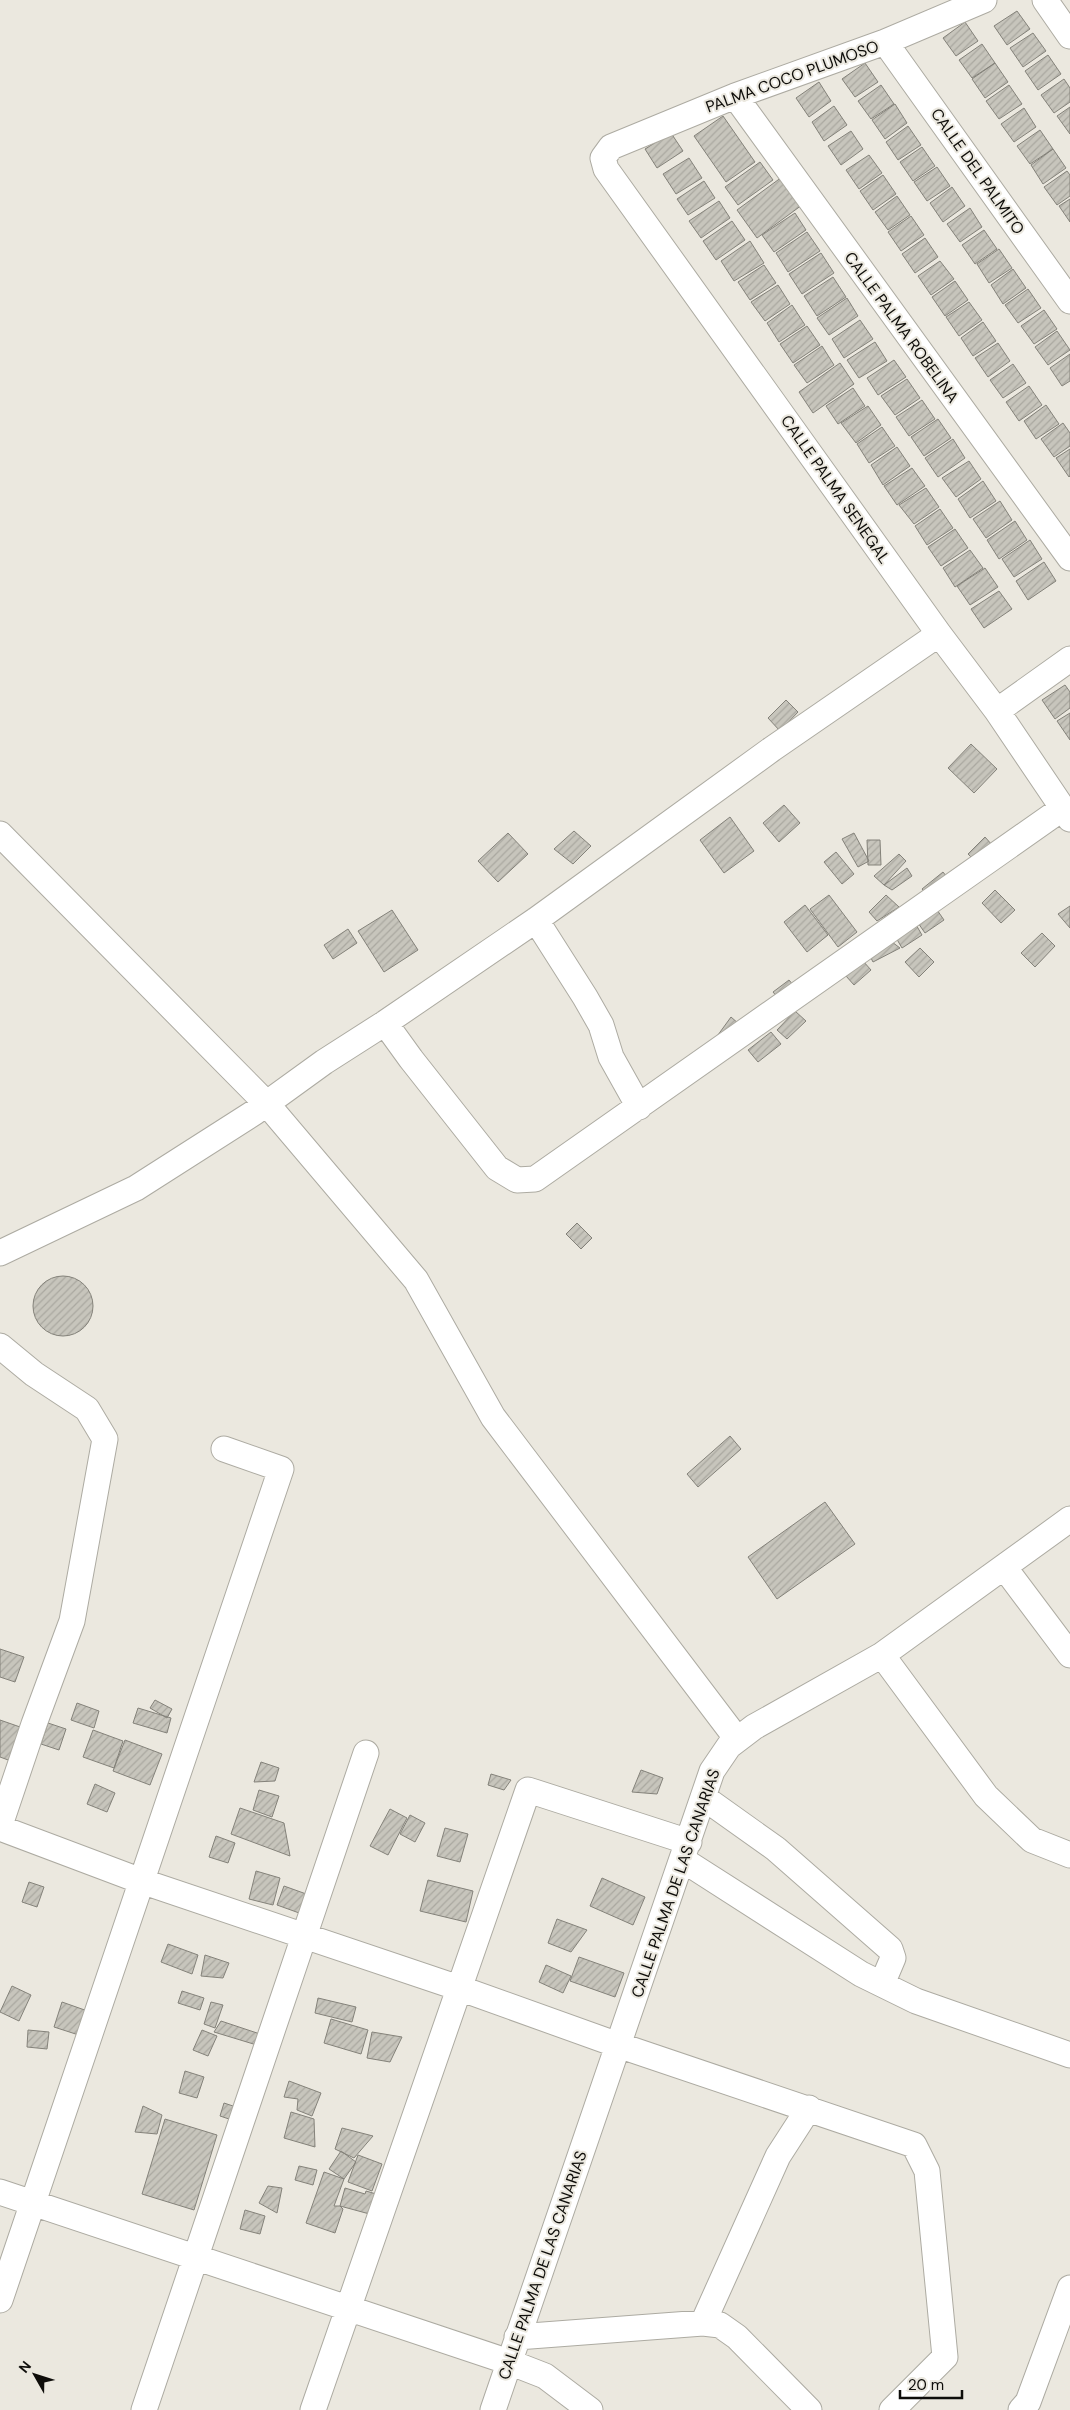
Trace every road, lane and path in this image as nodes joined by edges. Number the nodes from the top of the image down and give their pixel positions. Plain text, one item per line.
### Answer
1 (984, 0) edge
2 (1045, 0) edge
3 (1070, 36) edge
4 (885, 42) junction
5 (735, 96) junction
6 (603, 158) joint
7 (1070, 301) edge
8 (1070, 558) edge
9 (939, 634) junction
10 (1070, 658) edge
11 (997, 711) junction
12 (1066, 813) edge
13 (0, 834) edge
14 (536, 920) junction
15 (385, 1023) junction
16 (267, 1104) junction
17 (639, 1107) junction
18 (0, 1253) edge
19 (0, 1346) edge
20 (224, 1449) dead end
21 (1070, 1519) edge
22 (1004, 1567) junction
23 (882, 1655) junction
24 (1070, 1655) edge
25 (737, 1739) junction
26 (366, 1753) dead end
27 (704, 1797) junction
28 (0, 1826) edge
29 (686, 1851) junction
30 (1070, 1855) edge
31 (141, 1881) junction
32 (304, 1935) junction
33 (882, 1984) junction
34 (460, 1988) junction
35 (618, 2046) junction
36 (1070, 2055) edge
37 (809, 2108) junction
38 (0, 2192) edge
39 (33, 2203) junction
40 (196, 2257) junction
41 (1070, 2288) edge
42 (0, 2300) edge
43 (349, 2308) junction
44 (703, 2323) junction
45 (517, 2337) junction
46 (509, 2362) junction
47 (144, 2410) edge
48 (313, 2410) edge
49 (493, 2410) edge
50 (590, 2410) edge
51 (809, 2410) edge
52 (892, 2410) edge
53 (1021, 2410) edge

1 - 4 street, PALMA COCO PLUMOSO
2 - 3 street
4 - 5 street, PALMA COCO PLUMOSO
4 - 7 street, CALLE DEL PALMITO
5 - 6 street, PALMA COCO PLUMOSO
5 - 8 street, CALLE PALMA ROBELINA
6 - 9 street, CALLE PALMA SENEGAL
9 - 11 street, CALLE PALMA SENEGAL
9 - 14 street
10 - 11 street
11 - 12 street, CALLE PALMA SENEGAL
12 - 17 street
13 - 16 street
14 - 15 street
14 - 17 street
15 - 16 street
15 - 17 street
16 - 18 street
16 - 25 street
19 - 28 street
20 - 31 street
21 - 22 street, CALLE PALMA DE LAS CANARIAS
22 - 23 street, CALLE PALMA DE LAS CANARIAS
22 - 24 street
23 - 25 street, CALLE PALMA DE LAS CANARIAS
23 - 30 street
25 - 27 street, CALLE PALMA DE LAS CANARIAS
26 - 32 street
27 - 29 street, CALLE PALMA DE LAS CANARIAS
27 - 33 street
28 - 31 street
29 - 33 street
29 - 34 street
29 - 35 street, CALLE PALMA DE LAS CANARIAS
31 - 32 street
31 - 39 street
32 - 34 street
32 - 40 street
33 - 36 street
34 - 35 street
34 - 43 street
35 - 37 street
35 - 45 street, CALLE PALMA DE LAS CANARIAS
37 - 44 street
37 - 52 street
38 - 39 street
39 - 40 street
39 - 42 street
40 - 43 street
40 - 47 street
41 - 53 street
43 - 46 street
43 - 48 street
44 - 45 street
44 - 51 street
45 - 46 street, CALLE PALMA DE LAS CANARIAS
46 - 49 street, CALLE PALMA DE LAS CANARIAS
46 - 50 street

